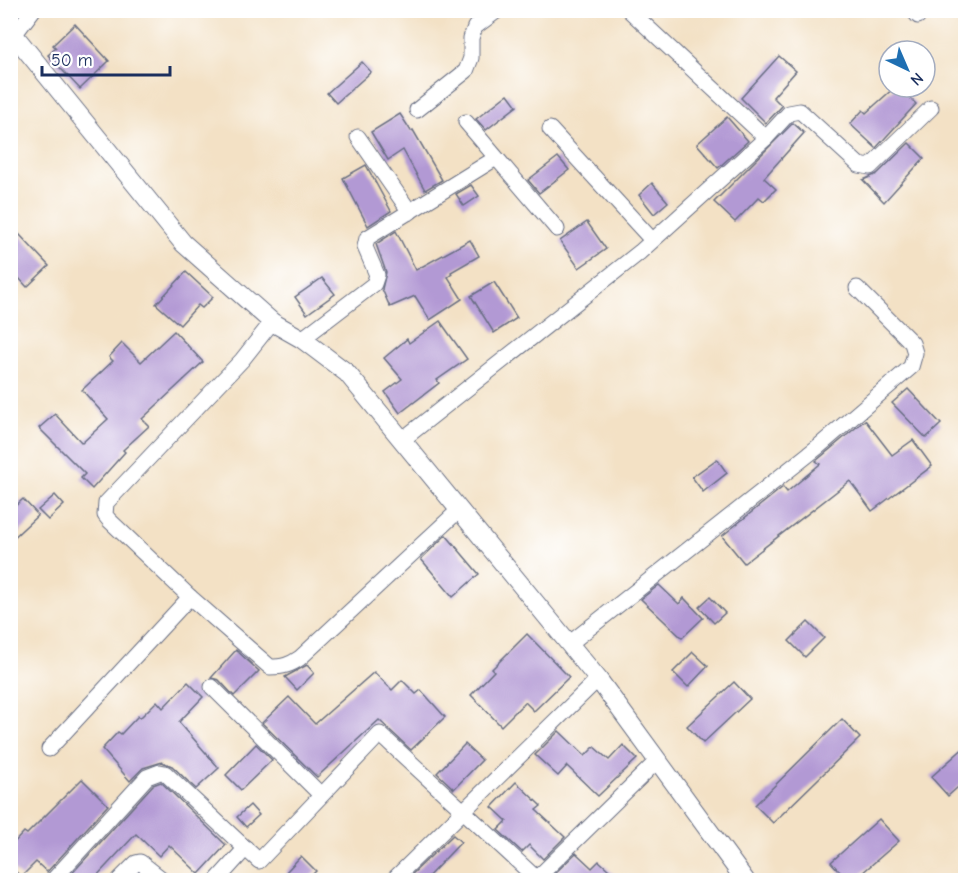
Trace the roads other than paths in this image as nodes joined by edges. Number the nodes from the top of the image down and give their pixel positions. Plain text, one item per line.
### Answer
1 (498, 10) edge
2 (629, 10) edge
3 (31, 11) edge
4 (12, 33) edge
5 (931, 108) dead end
6 (417, 110) dead end
7 (466, 122) dead end
8 (550, 129) dead end
9 (357, 137) dead end
10 (766, 138) junction
11 (496, 158) junction
12 (410, 212) junction
13 (557, 229) dead end
14 (652, 240) junction
15 (857, 288) dead end
16 (272, 322) junction
17 (303, 339) junction
18 (402, 440) junction
19 (459, 510) junction
20 (190, 597) junction
21 (569, 644) junction
22 (598, 679) junction
23 (212, 687) dead end
24 (49, 748) dead end
25 (657, 761) junction
26 (321, 795) junction
27 (461, 811) junction
28 (246, 848) junction
29 (53, 880) edge
30 (119, 880) edge
31 (162, 880) edge
32 (217, 880) edge
33 (393, 880) edge
34 (537, 880) edge
35 (745, 880) edge

1 - 6 street
2 - 10 street
3 - 4 street
4 - 16 street
5 - 10 street
7 - 11 street
8 - 14 street
9 - 12 street
10 - 14 street
11 - 12 street
11 - 13 street
12 - 17 street
14 - 18 street
15 - 21 street
16 - 17 street
16 - 20 street
17 - 18 street
18 - 19 street
19 - 20 street
19 - 21 street
20 - 24 street
21 - 22 street
22 - 25 street
22 - 27 street
23 - 26 street
25 - 34 street
25 - 35 street
26 - 27 street
26 - 28 street
27 - 33 street
27 - 34 street
28 - 29 street
28 - 32 street
30 - 31 street

